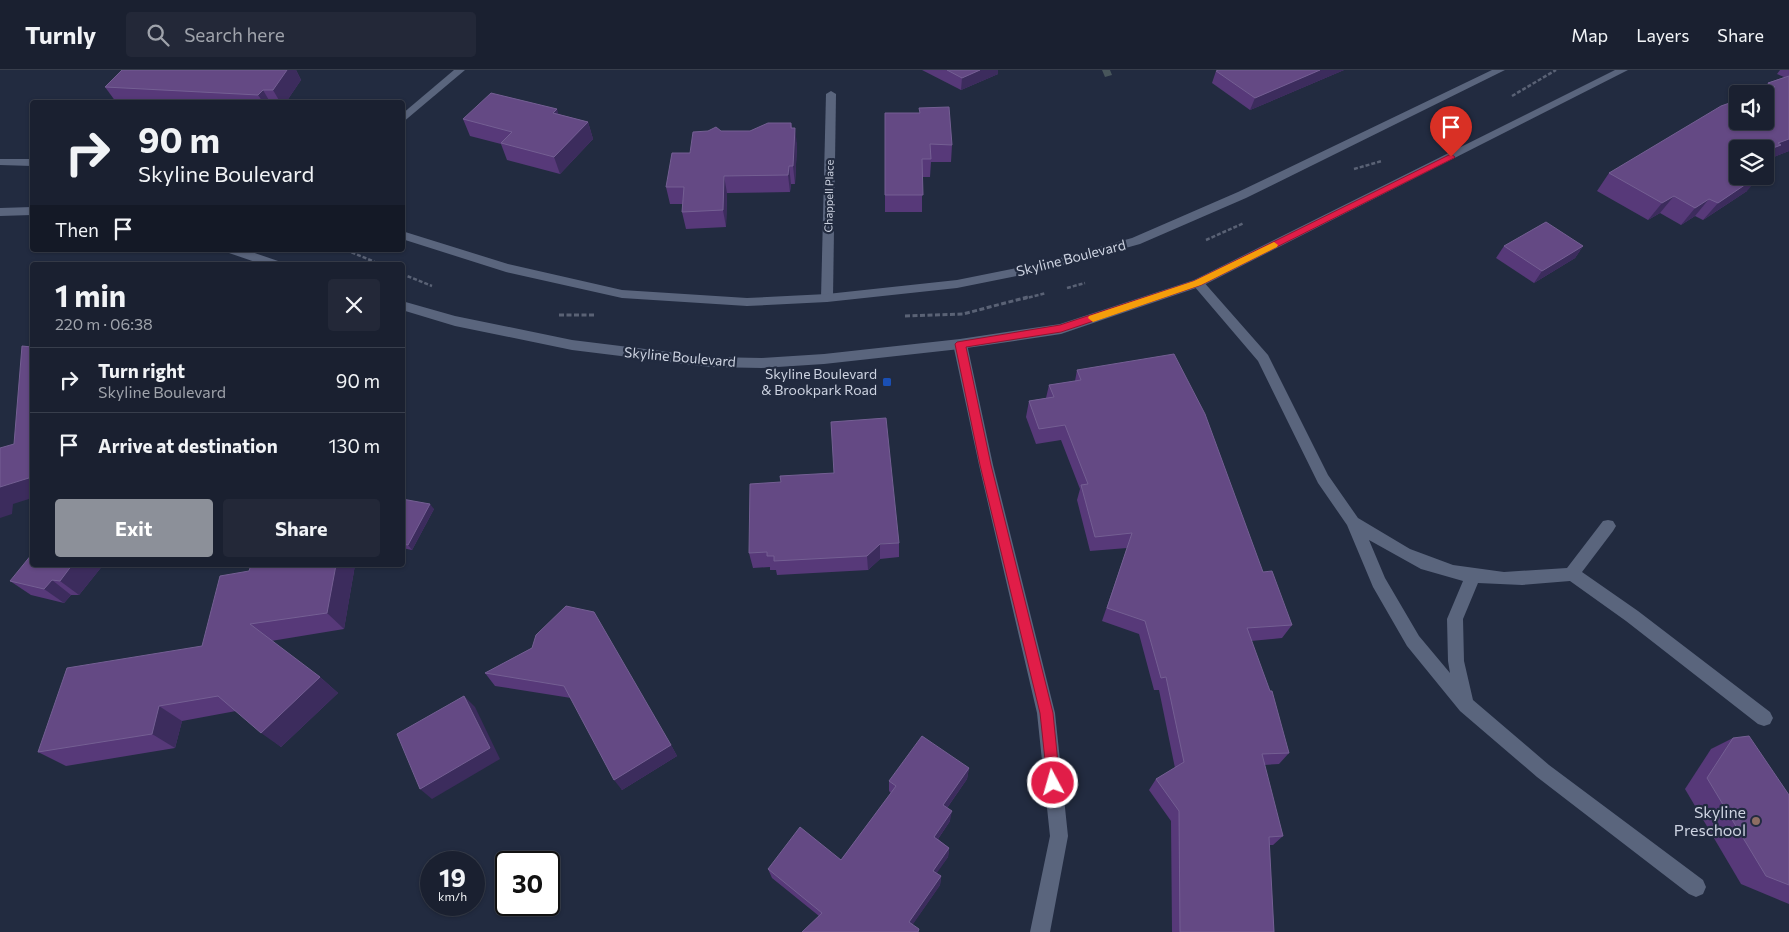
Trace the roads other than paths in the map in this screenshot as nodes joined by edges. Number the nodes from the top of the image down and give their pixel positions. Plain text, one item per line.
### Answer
1 (460, 70) edge
2 (1500, 70) edge
3 (1623, 70) edge
4 (831, 94) dead end
5 (405, 117) edge
6 (0, 162) edge
7 (30, 163) edge
8 (30, 211) edge
9 (0, 212) edge
10 (405, 237) edge
11 (239, 252) edge
12 (268, 262) edge
13 (1198, 283) junction
14 (827, 298) junction
15 (405, 306) edge
16 (960, 344) junction
17 (1353, 522) junction
18 (1608, 526) dead end
19 (1572, 574) junction
20 (1473, 577) junction
21 (1466, 705) junction
22 (1764, 718) dead end
23 (1696, 887) dead end
24 (1040, 932) edge

1 - 5 main road
2 - 14 main road, Skyline Boulevard
3 - 13 main road, Skyline Boulevard
4 - 14 main road, Chappell Place
6 - 7 main road
8 - 9 main road
10 - 14 main road, Skyline Boulevard
11 - 12 main road
13 - 16 main road, Skyline Boulevard
13 - 17 main road
15 - 16 main road, Skyline Boulevard
16 - 24 main road
17 - 20 main road
17 - 21 main road
18 - 19 main road
19 - 20 main road
19 - 22 main road
20 - 21 main road
21 - 23 main road

